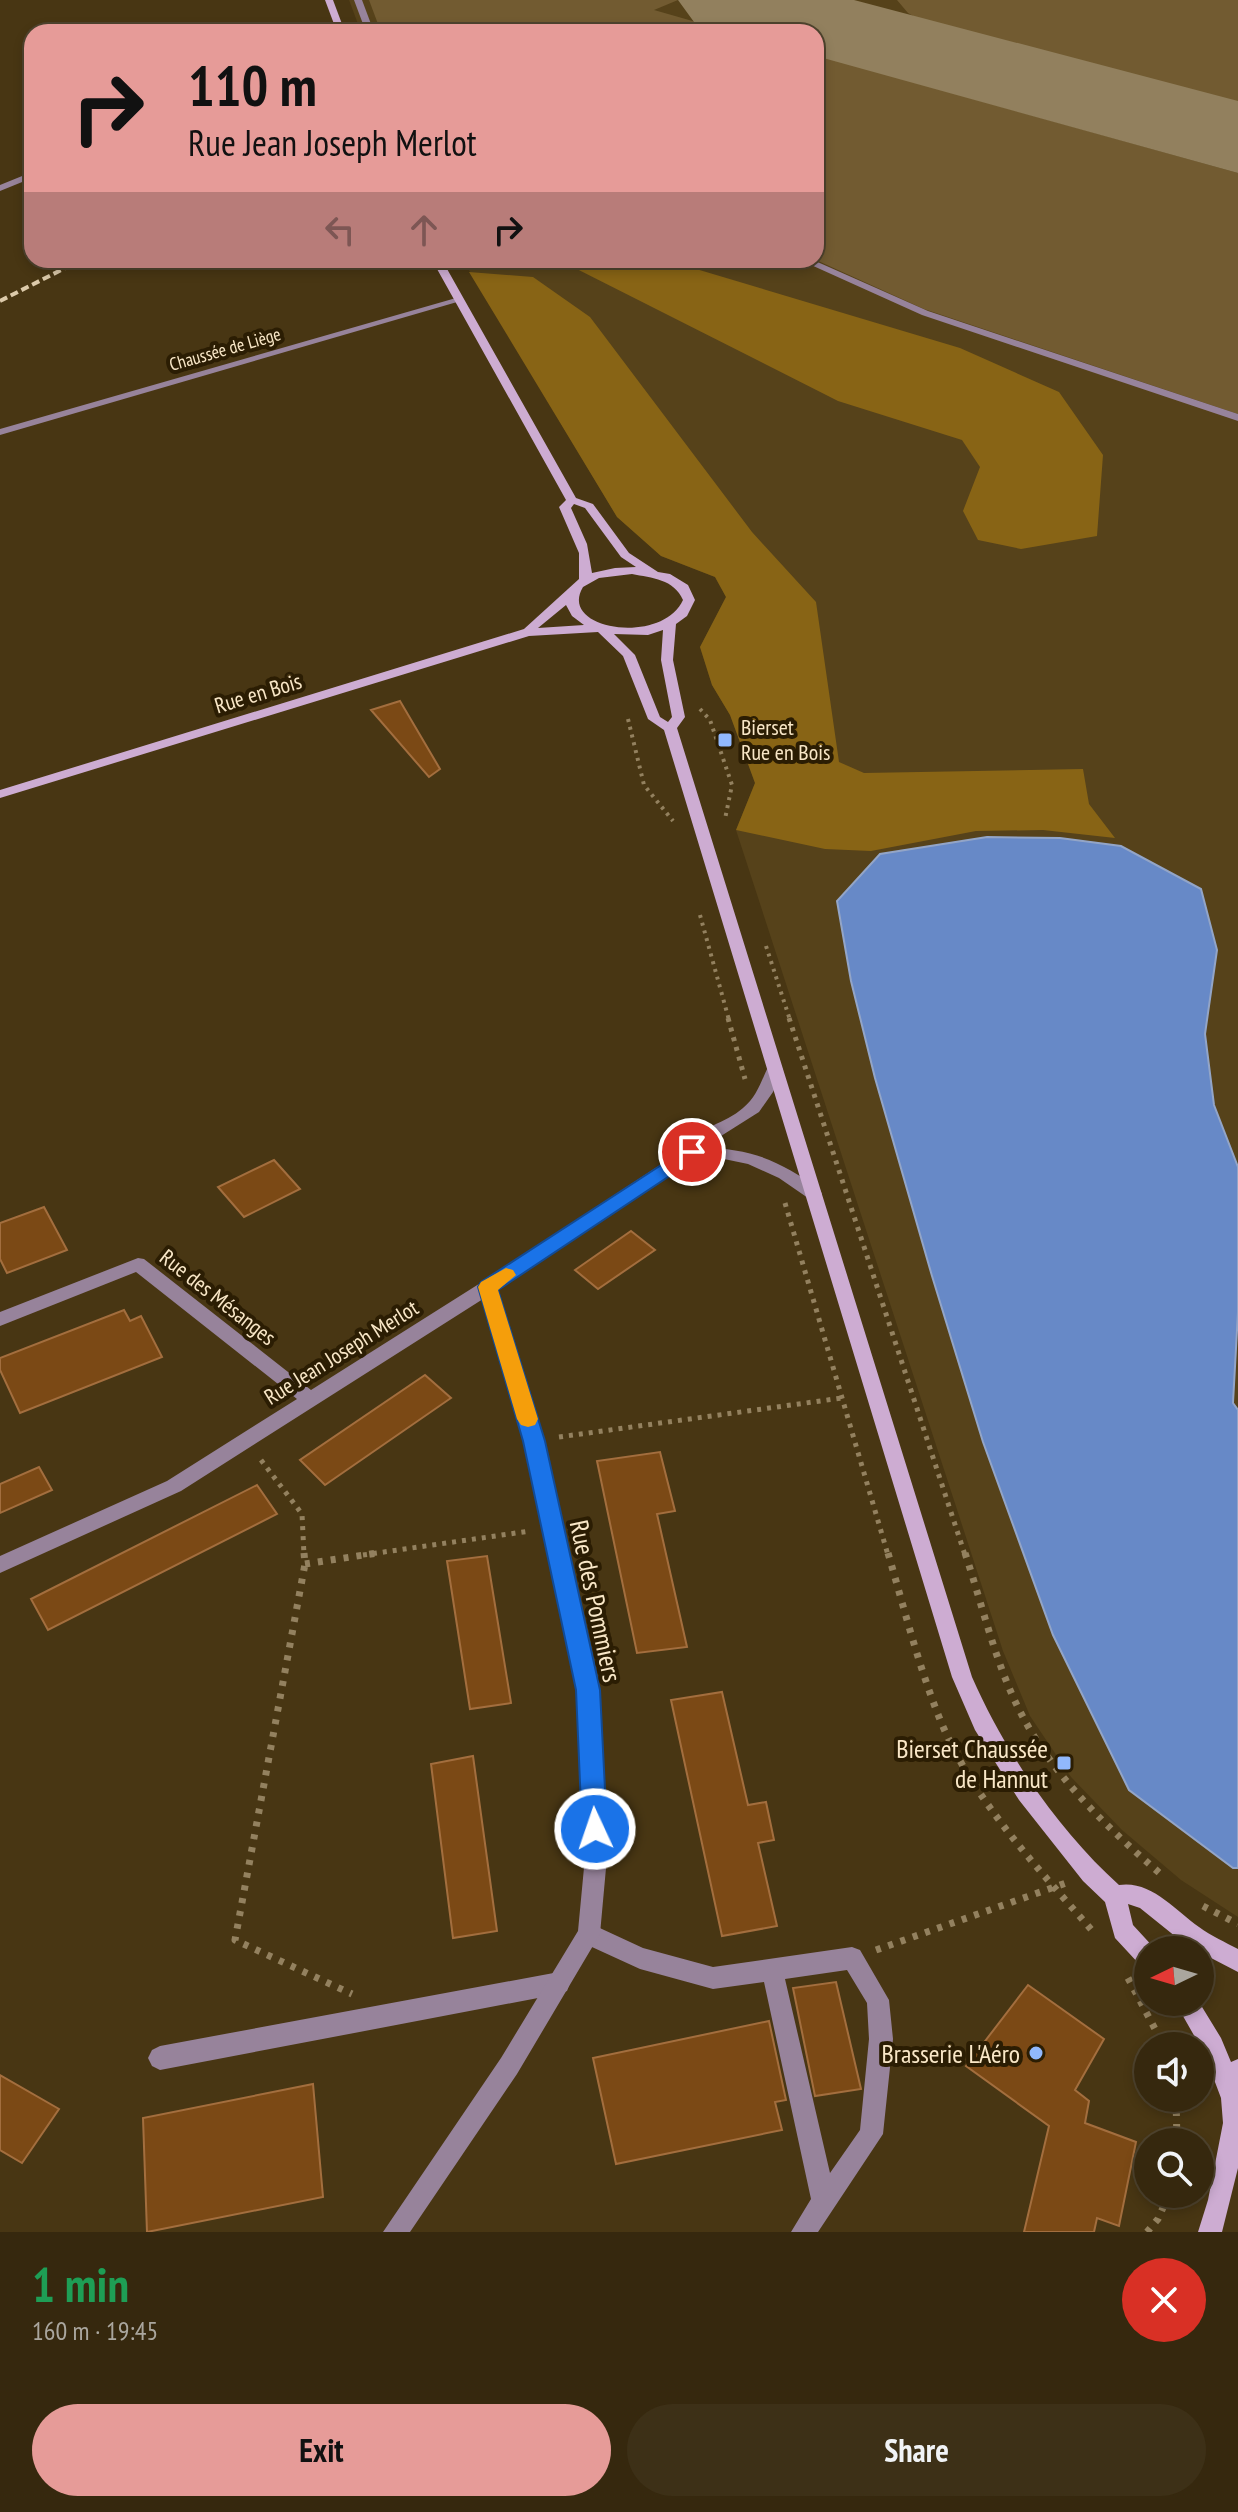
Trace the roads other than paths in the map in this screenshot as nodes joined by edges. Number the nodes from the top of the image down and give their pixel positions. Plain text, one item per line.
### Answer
1 (329, 0) edge
2 (358, 0) edge
3 (338, 24) edge
4 (367, 24) edge
5 (24, 178) edge
6 (0, 188) edge
7 (441, 268) edge
8 (823, 268) edge
9 (459, 300) junction
10 (1238, 418) edge
11 (0, 432) edge
12 (572, 500) junction
13 (652, 572) junction
14 (584, 582) junction
15 (572, 594) junction
16 (670, 625) junction
17 (601, 628) junction
18 (528, 632) junction
19 (670, 728) junction
20 (0, 794) edge
21 (775, 1069) junction
22 (692, 1152) junction
23 (814, 1194) junction
24 (488, 1287) junction
25 (0, 1319) edge
26 (310, 1399) junction
27 (0, 1565) edge
28 (1115, 1896) junction
29 (589, 1934) junction
30 (1134, 1942) edge
31 (1238, 1961) edge
32 (772, 1969) junction
33 (559, 1983) junction
34 (1195, 2016) edge
35 (160, 2058) dead end
36 (1238, 2071) edge
37 (1233, 2098) junction
38 (1236, 2134) edge
39 (824, 2201) junction
40 (395, 2232) edge
41 (803, 2232) edge
42 (1210, 2232) edge

1 - 3 main road
2 - 4 street
5 - 6 street
7 - 9 main road
8 - 10 street
9 - 11 street, Chaussée de Liège
9 - 12 main road
12 - 13 main road
12 - 14 main road
13 - 14 main road
13 - 16 main road
14 - 15 main road, Rue en Bois
15 - 17 main road
15 - 18 main road, Rue en Bois
16 - 17 main road, Rue en Bois
16 - 19 main road
17 - 18 main road, Rue en Bois
17 - 19 main road
18 - 20 main road, Rue en Bois
19 - 21 main road
21 - 22 street, Rue Jean Joseph Merlot
21 - 23 main road
22 - 23 street
22 - 24 street, Rue Jean Joseph Merlot
23 - 28 main road
24 - 26 street, Rue Jean Joseph Merlot
24 - 29 street, Rue des Pommiers
25 - 26 street, Rue des Mésanges
26 - 27 street, Rue Jean Joseph Merlot
28 - 30 main road
28 - 31 main road
29 - 32 street
29 - 33 street, Rue des Pommiers
32 - 39 street
32 - 39 street
33 - 35 street
33 - 40 street, Rue des Pommiers
34 - 37 main road
36 - 37 main road
37 - 38 main road
38 - 42 main road
39 - 41 street

